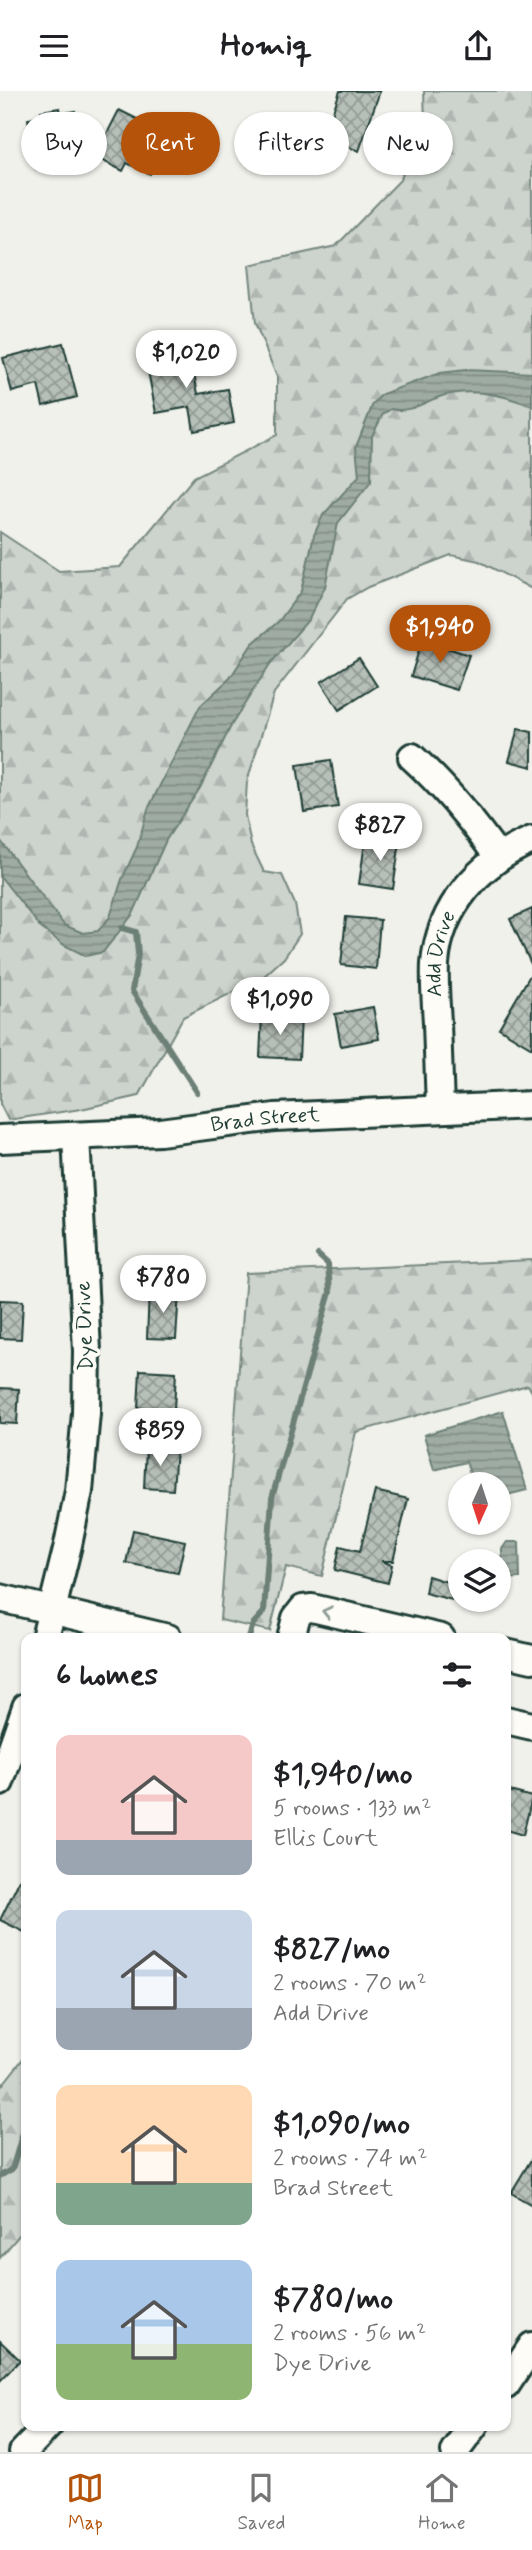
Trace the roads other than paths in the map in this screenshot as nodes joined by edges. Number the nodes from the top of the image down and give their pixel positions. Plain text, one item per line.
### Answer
1 (412, 757) dead end
2 (532, 840) edge
3 (498, 857) junction
4 (532, 1105) edge
5 (440, 1109) junction
6 (76, 1136) junction
7 (0, 1139) edge
8 (0, 1598) edge
9 (52, 1610) junction
10 (46, 1633) edge
11 (147, 1633) edge
12 (292, 1633) edge
13 (420, 1633) edge
14 (511, 1654) edge
15 (532, 1659) edge
16 (21, 1721) edge
17 (0, 1782) edge
18 (532, 2346) edge
19 (511, 2378) edge
20 (43, 2431) edge
21 (471, 2431) edge
22 (23, 2452) edge
23 (455, 2452) edge

1 - 3 street
2 - 3 street, Add Drive
3 - 5 street, Add Drive
4 - 5 street, Brad Street
5 - 6 street, Brad Street
6 - 7 street, Brad Street
6 - 9 street, Dye Drive
8 - 9 street
9 - 10 street, Dye Drive
9 - 11 street
13 -> 12 street
14 - 15 street
16 - 17 street
18 - 19 street
20 - 22 street
21 - 23 street

